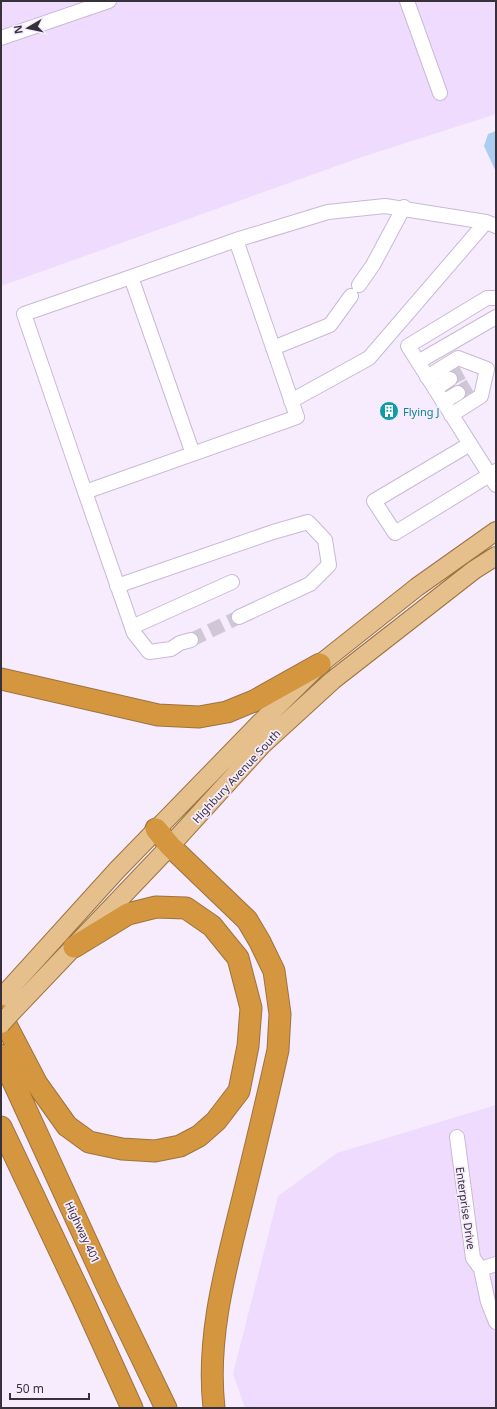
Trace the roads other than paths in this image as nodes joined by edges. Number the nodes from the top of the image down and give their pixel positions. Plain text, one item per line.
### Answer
1 (109, 1) edge
2 (407, 1) edge
3 (1, 38) edge
4 (440, 93) dead end
5 (404, 207) junction
6 (491, 224) edge
7 (236, 240) junction
8 (131, 277) junction
9 (496, 298) edge
10 (496, 304) edge
11 (496, 317) edge
12 (273, 348) junction
13 (413, 354) junction
14 (492, 366) edge
15 (465, 371) tunnel mouth
16 (427, 377) junction
17 (450, 379) tunnel mouth
18 (473, 384) tunnel mouth
19 (435, 389) junction
20 (458, 392) tunnel mouth
21 (291, 401) junction
22 (443, 402) junction
23 (451, 414) junction
24 (470, 444) junction
25 (193, 454) junction
26 (494, 477) edge
27 (85, 492) junction
28 (496, 531) edge
29 (496, 556) edge
30 (232, 582) dead end
31 (117, 586) junction
32 (239, 617) tunnel mouth
33 (132, 627) junction
34 (191, 640) tunnel mouth
35 (320, 664) junction
36 (1, 679) edge
37 (156, 829) junction
38 (170, 846) junction
39 (74, 947) junction
40 (3, 1009) edge
41 (1, 1055) edge
42 (1, 1127) edge
43 (457, 1137) dead end
44 (1, 1154) edge
45 (496, 1264) edge
46 (481, 1269) junction
47 (83, 1300) junction
48 (496, 1322) edge
49 (132, 1408) edge
50 (166, 1408) edge
51 (214, 1408) edge

1 - 3 street
2 - 4 street
5 - 6 street
5 - 7 street
5 - 12 street
6 - 21 street
7 - 8 street
7 - 12 street
8 - 25 street
8 - 27 street
9 - 13 street
10 - 13 street
11 - 13 street
12 - 21 street
13 - 16 street
14 - 15 street
14 - 16 street
14 - 18 street
14 - 23 street
16 - 19 street
17 - 19 street
19 - 22 street
20 - 22 street
21 - 25 street
22 - 23 street
23 - 24 street
24 - 26 street
24 - 26 street
25 - 27 street
27 - 31 street
28 - 35 main road, Highbury Avenue South
29 - 38 main road, Highbury Avenue South
30 - 33 street
31 - 32 street
31 - 33 street
33 - 34 street
35 - 36 highway
35 - 37 main road, Highbury Avenue South
37 - 38 highway
37 - 40 main road, Highbury Avenue South
38 - 39 main road, Highbury Avenue South
38 - 51 highway
39 - 40 main road, Highbury Avenue South
39 - 40 highway
41 - 50 highway, Highway 401
42 - 47 highway
43 - 46 street, Enterprise Drive
44 - 47 highway
45 - 46 street
46 - 48 street, Enterprise Drive
47 - 49 highway

